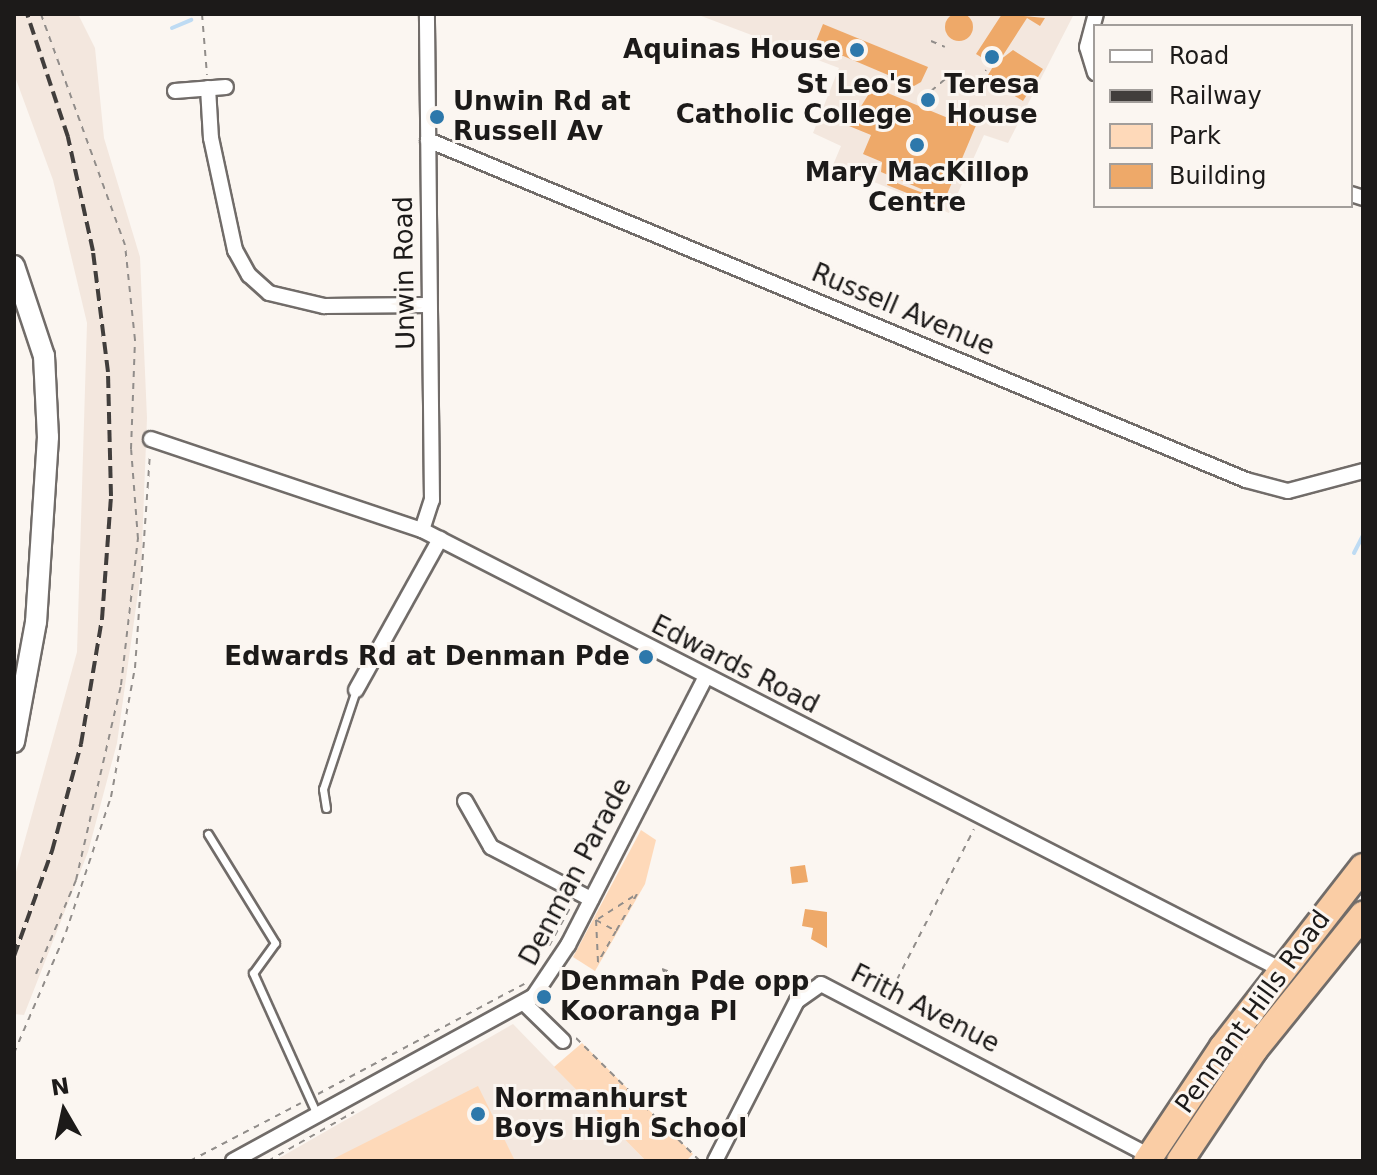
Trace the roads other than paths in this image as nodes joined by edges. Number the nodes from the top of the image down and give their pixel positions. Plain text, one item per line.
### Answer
1 (427, 14) edge
2 (1093, 25) edge
3 (1093, 66) edge
4 (226, 87) dead end
5 (208, 88) junction
6 (175, 91) dead end
7 (428, 140) junction
8 (14, 266) edge
9 (429, 305) junction
10 (151, 439) road end
11 (1363, 471) edge
12 (422, 530) junction
13 (440, 539) junction
14 (706, 677) junction
15 (356, 690) joint
16 (14, 742) edge
17 (465, 801) dead end
18 (326, 808) dead end
19 (208, 834) dead end
20 (1363, 867) edge
21 (1363, 893) edge
22 (591, 899) junction
23 (1360, 924) edge
24 (1282, 970) junction
25 (525, 1004) junction
26 (569, 1038) road end
27 (318, 1117) junction
28 (1149, 1158) edge
29 (233, 1161) edge
30 (715, 1161) edge
31 (1180, 1161) edge

1 - 7 street, Unwin Road
2 - 3 street
4 - 5 street
5 - 6 street
5 - 9 street
7 - 9 street, Unwin Road
7 - 11 street, Russell Avenue
8 - 16 street
9 - 12 street, Unwin Road
10 - 12 street, Edwards Road
12 - 13 street, Edwards Road
13 - 14 street, Edwards Road
13 - 15 street
14 - 22 street, Denman Parade
14 - 24 street, Edwards Road
15 - 18 lane
17 - 22 street
19 - 27 lane
20 - 24 highway, Pennant Hills Road
21 - 24 highway
22 - 25 street, Denman Parade
23 - 31 highway, Pennant Hills Road
24 - 28 highway, Pennant Hills Road
25 - 26 street
25 - 27 street, Denman Parade
27 - 29 street, Denman Parade
28 - 30 street, Frith Avenue

